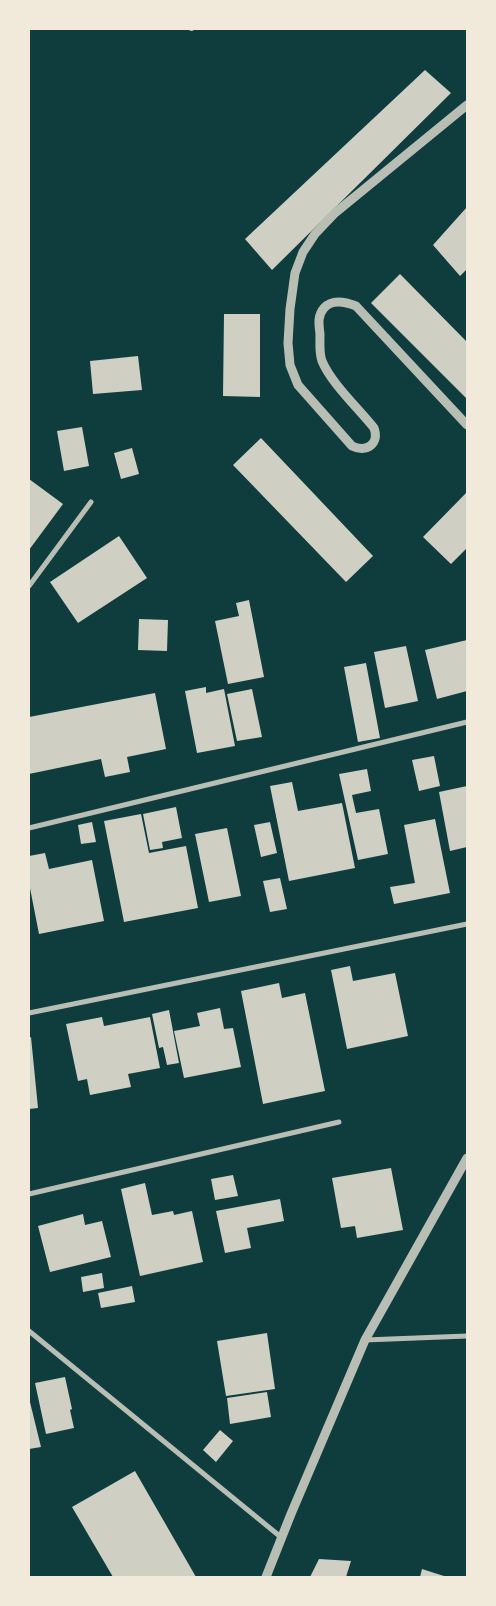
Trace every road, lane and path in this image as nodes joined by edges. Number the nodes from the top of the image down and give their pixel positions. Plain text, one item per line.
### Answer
1 (467, 105) edge
2 (467, 425) edge
3 (91, 502) dead end
4 (29, 586) edge
5 (467, 722) edge
6 (29, 828) edge
7 (467, 924) edge
8 (29, 1013) edge
9 (340, 1122) dead end
10 (467, 1158) edge
11 (29, 1194) edge
12 (29, 1331) edge
13 (467, 1336) edge
14 (365, 1340) junction
15 (282, 1538) junction
16 (266, 1577) edge

1 - 2 street
3 - 4 street
5 - 6 street
7 - 8 street
9 - 11 street
10 - 14 street
12 - 15 street
13 - 14 street
14 - 15 street
15 - 16 street

